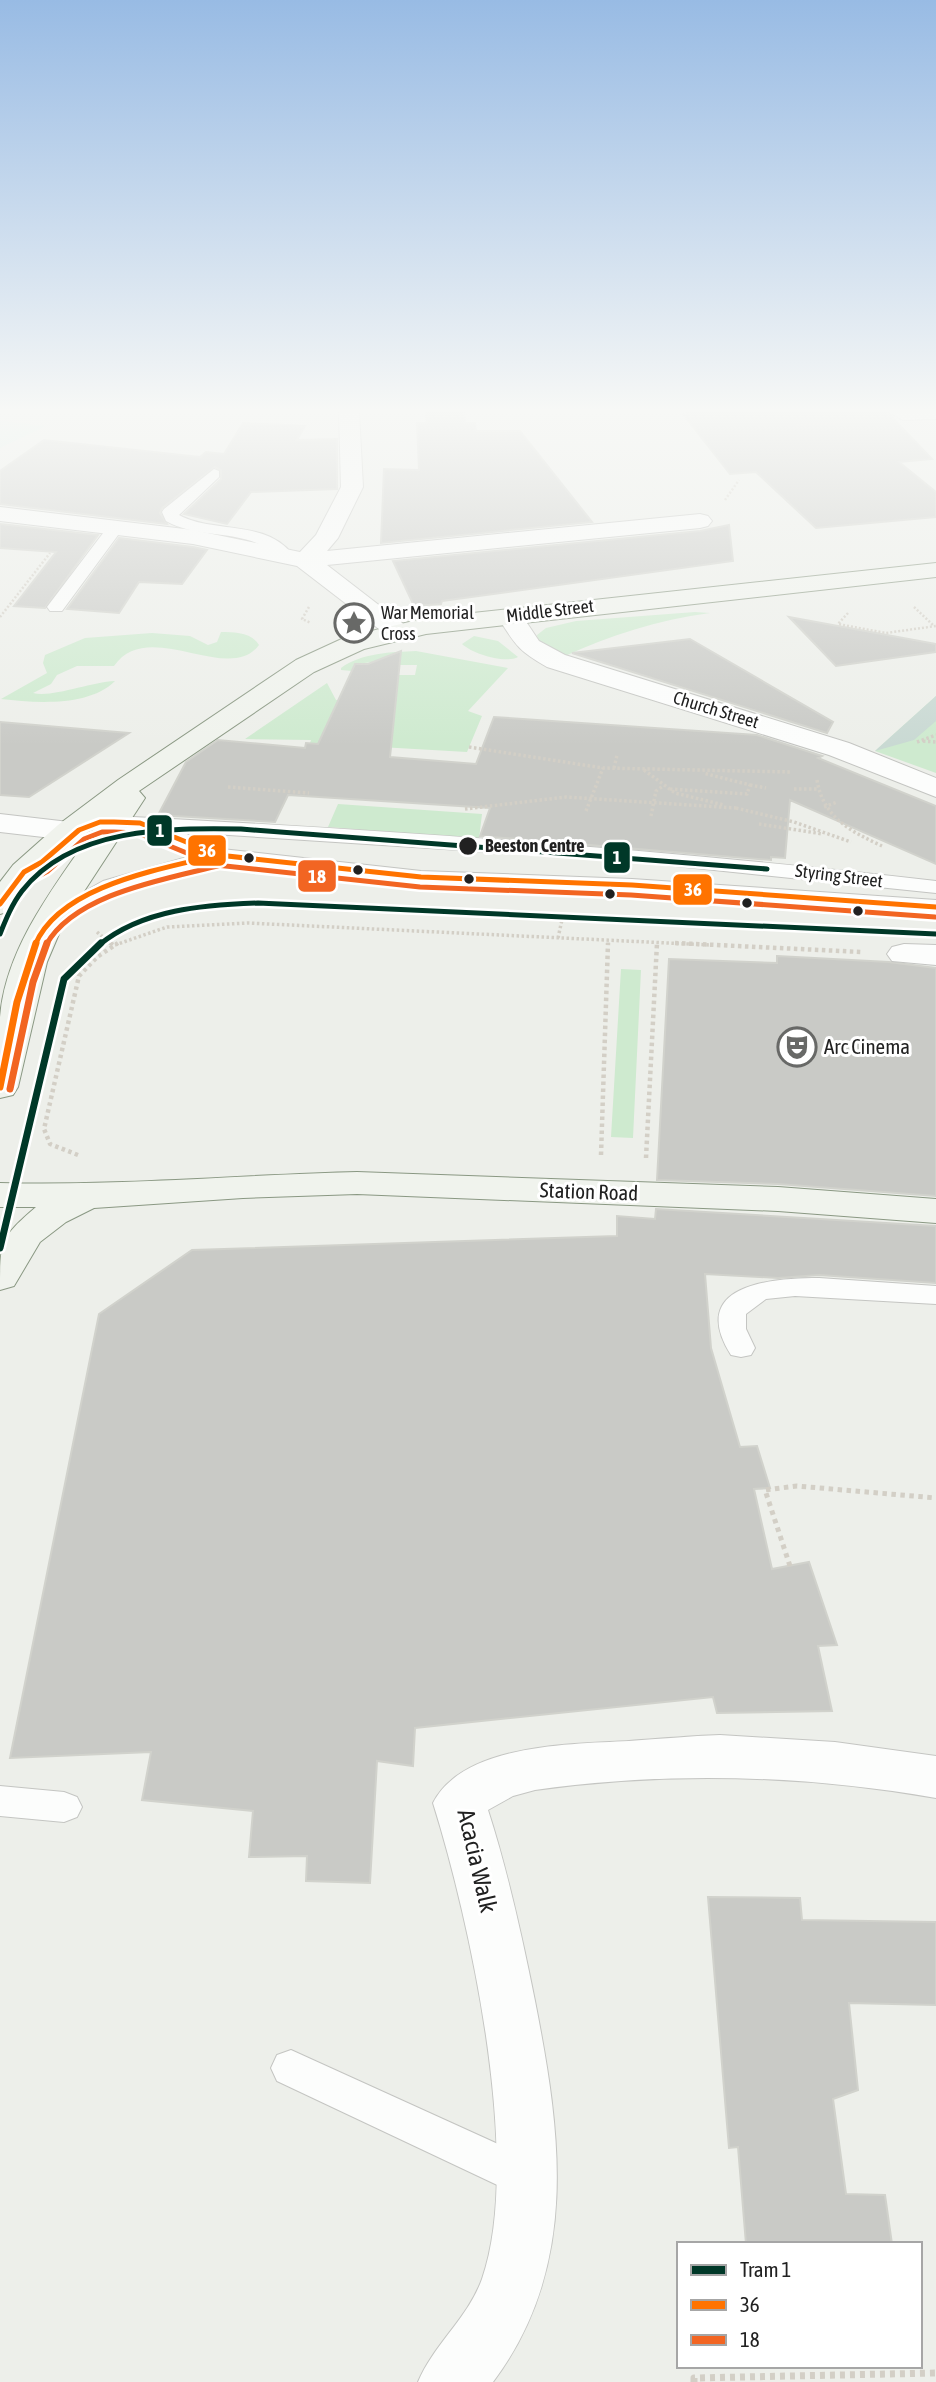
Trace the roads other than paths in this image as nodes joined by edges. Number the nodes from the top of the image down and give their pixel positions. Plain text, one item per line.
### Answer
1 (77, 523) edge
2 (185, 523) edge
3 (334, 523) edge
4 (676, 523) edge
5 (116, 527) junction
6 (295, 557) junction
7 (936, 570) edge
8 (55, 607) dead end
9 (510, 616) junction
10 (397, 631) junction
11 (159, 765) junction
12 (936, 788) edge
13 (127, 822) junction
14 (0, 823) edge
15 (69, 831) junction
16 (218, 855) junction
17 (24, 872) junction
18 (936, 887) edge
19 (0, 904) edge
20 (936, 907) edge
21 (48, 922) junction
22 (0, 1087) edge
23 (0, 1168) edge
24 (84, 1185) junction
25 (0, 1195) edge
26 (936, 1211) edge
27 (0, 1277) edge
28 (936, 1295) edge
29 (741, 1349) dead end
30 (936, 1777) edge
31 (0, 1801) edge
32 (64, 1807) dead end
33 (291, 2068) dead end
34 (525, 2177) junction
35 (452, 2382) edge

1 - 5 street
2 - 6 lane
3 - 6 street
4 - 6 street
5 - 6 street
5 - 8 lane
6 - 10 street
7 - 9 main road, Middle Street
9 - 10 main road, Middle Street
9 - 12 street, Church Street
10 - 11 main road, Middle Street
11 - 13 main road, Middle Street
11 - 15 main road, Middle Street
13 - 16 lane
13 - 17 main road
13 - 18 lane, Styring Street
13 - 21 main road, Middle Street
14 - 15 street
15 - 17 main road, Middle Street
16 - 20 lane
16 - 21 lane
17 - 19 main road, Middle Street
21 - 22 main road, Middle Street
23 - 24 main road, Station Road
24 - 25 main road, Station Road
24 - 26 main road, Station Road
24 - 27 main road
28 - 29 lane
30 - 34 street, Acacia Walk
31 - 32 lane
33 - 34 lane
34 - 35 street, Acacia Walk

